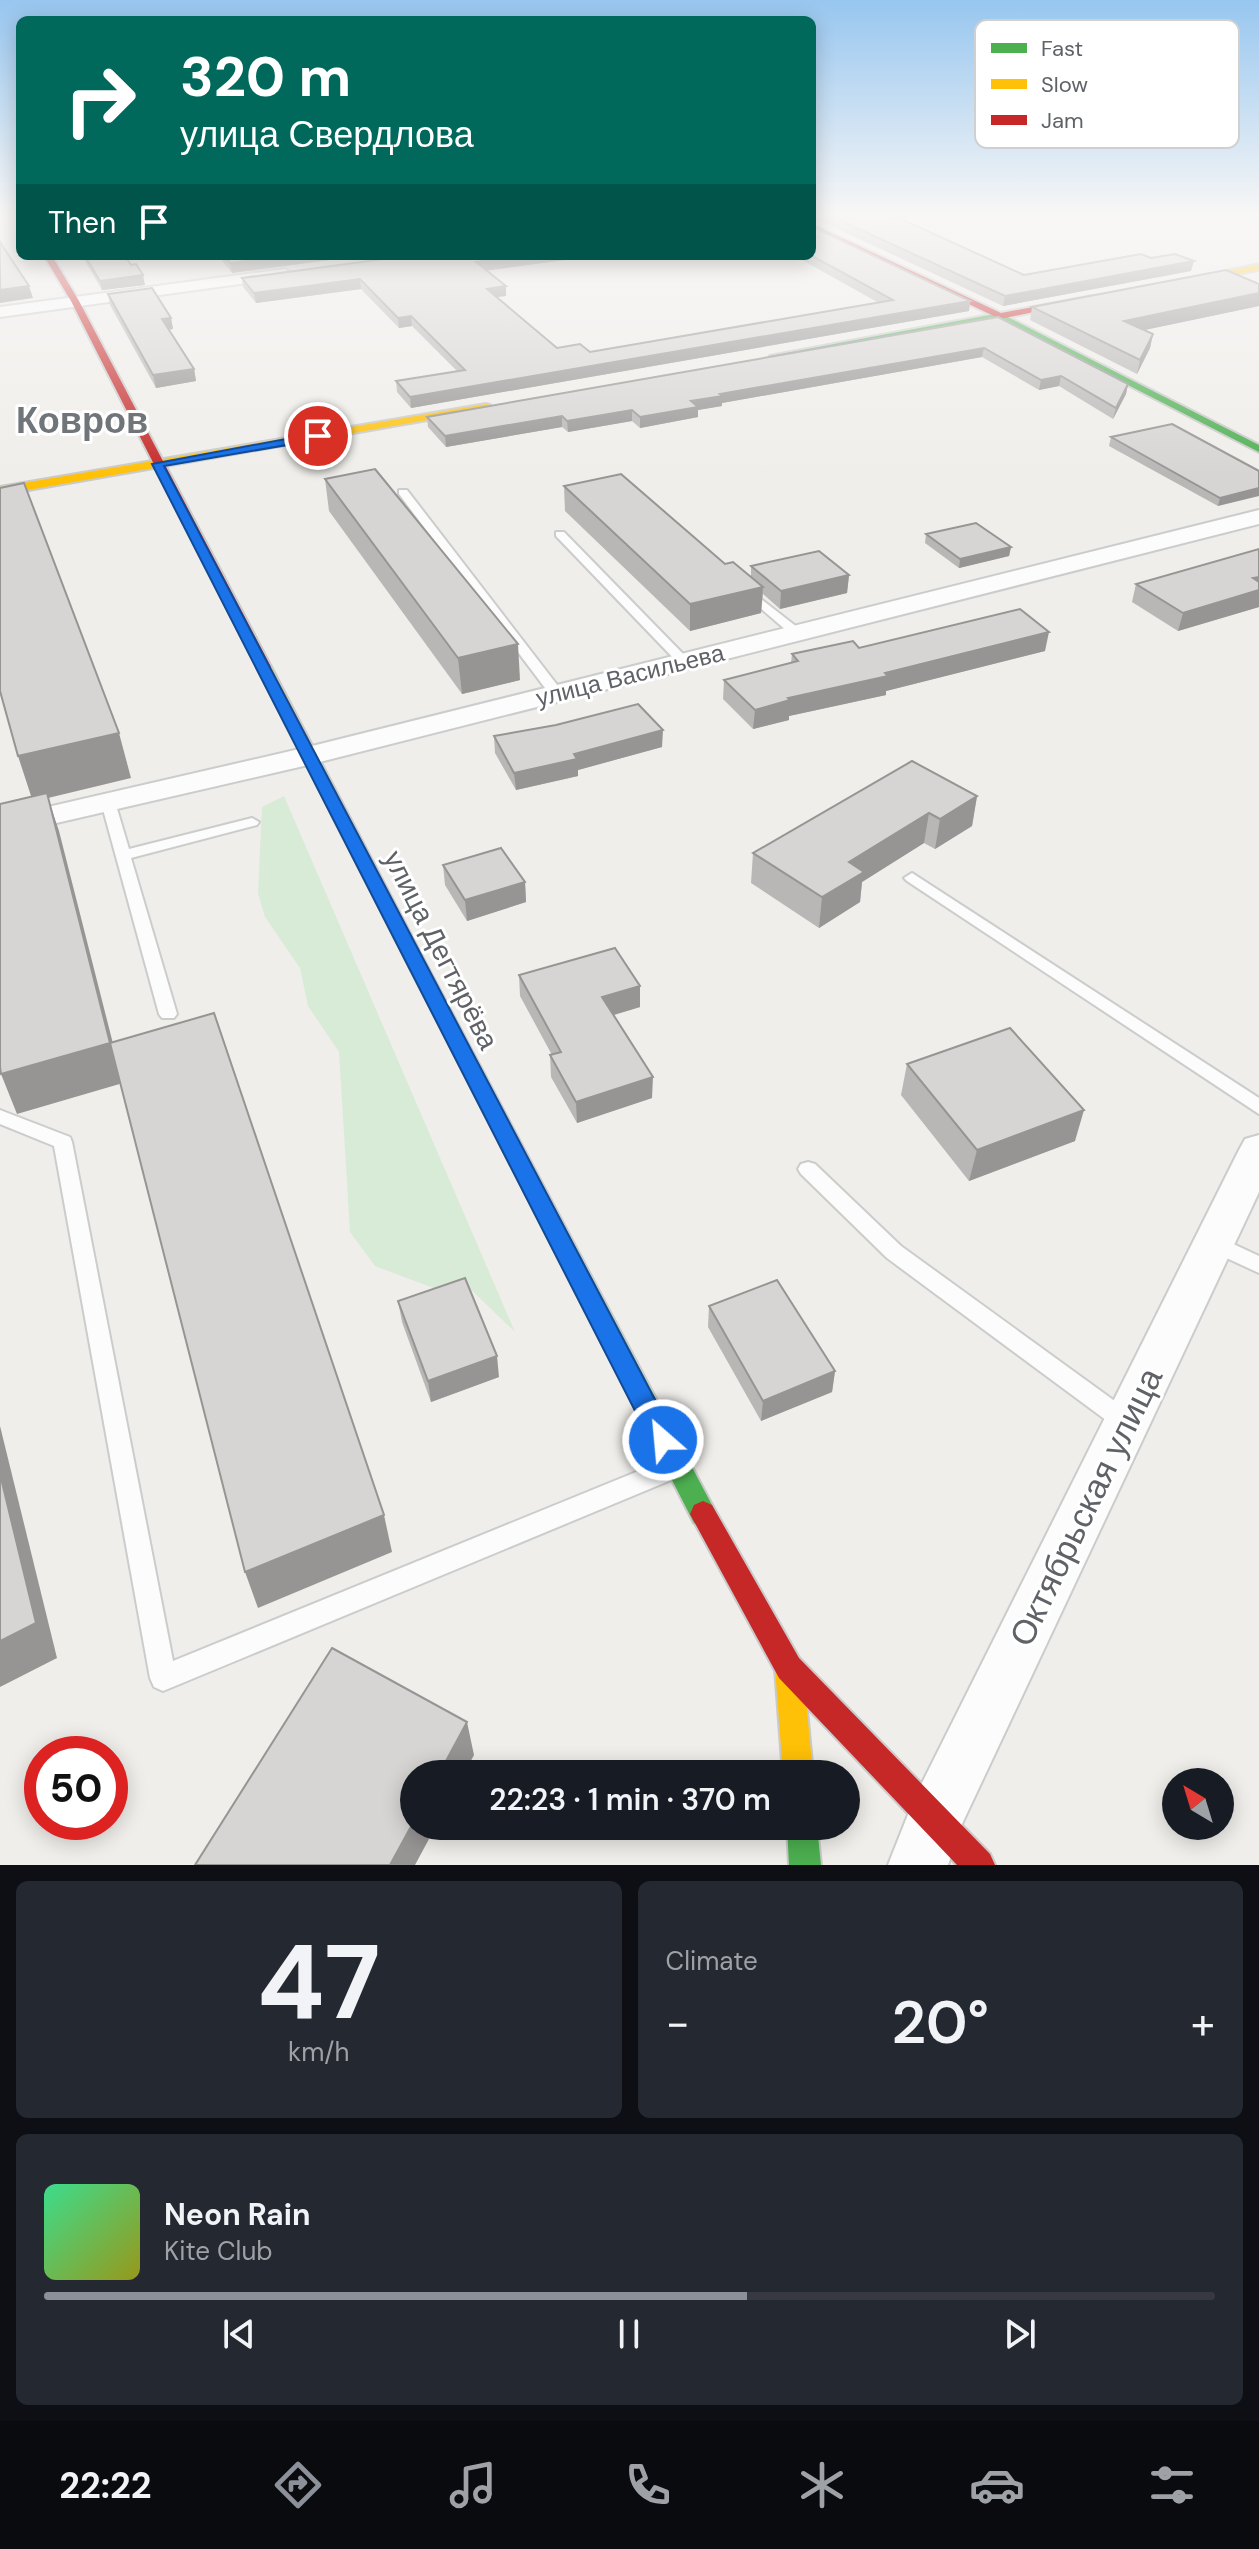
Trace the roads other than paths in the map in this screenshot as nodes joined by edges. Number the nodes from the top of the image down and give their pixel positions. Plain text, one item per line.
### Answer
1 (75, 301) joint
2 (969, 301) edge
3 (1080, 301) edge
4 (0, 312) edge
5 (1000, 316) junction
6 (752, 360) edge
7 (504, 403) edge
8 (1259, 449) edge
9 (158, 464) junction
10 (0, 491) edge
11 (403, 492) dead end
12 (1259, 517) edge
13 (560, 534) dead end
14 (741, 586) edge
15 (798, 634) junction
16 (684, 662) junction
17 (556, 693) junction
18 (308, 756) junction
19 (108, 802) junction
20 (252, 822) dead end
21 (0, 827) edge
22 (123, 855) junction
23 (912, 878) dead end
24 (168, 1014) dead end
25 (1259, 1107) edge
26 (0, 1117) edge
27 (1259, 1150) edge
28 (808, 1169) dead end
29 (1214, 1243) junction
30 (1259, 1265) edge
31 (1127, 1422) junction
32 (677, 1467) junction
33 (789, 1668) junction
34 (797, 1760) edge
35 (935, 1817) junction
36 (803, 1840) edge
37 (805, 1865) edge
38 (918, 1865) edge
39 (979, 1865) edge

1 - 4 street
1 - 9 main road, улица Дегтярёва
2 - 5 main road
3 - 5 main road
5 - 6 main road
5 - 8 main road
7 - 9 main road
9 - 10 main road
9 - 18 main road, улица Дегтярёва
11 - 17 lane
12 - 15 street, улица Васильева
13 - 16 lane
14 - 15 lane
15 - 16 street, улица Васильева
16 - 17 street, улица Васильева
17 - 18 street, улица Васильева
18 - 19 street, улица Васильева
18 - 32 main road, улица Дегтярёва
19 - 21 street, улица Васильева
19 - 22 lane
20 - 22 lane
22 - 24 lane
23 - 25 lane
26 - 32 lane
27 - 29 street, Октябрьская улица
28 - 31 lane
29 - 30 lane
29 - 31 street, Октябрьская улица
31 - 35 street, Октябрьская улица
32 - 33 main road, улица Дегтярёва
33 - 34 main road, улица Дегтярёва
33 - 35 main road, улица Дегтярёва
35 - 38 street, Октябрьская улица
35 - 39 main road, улица Дегтярёва
36 - 37 main road

